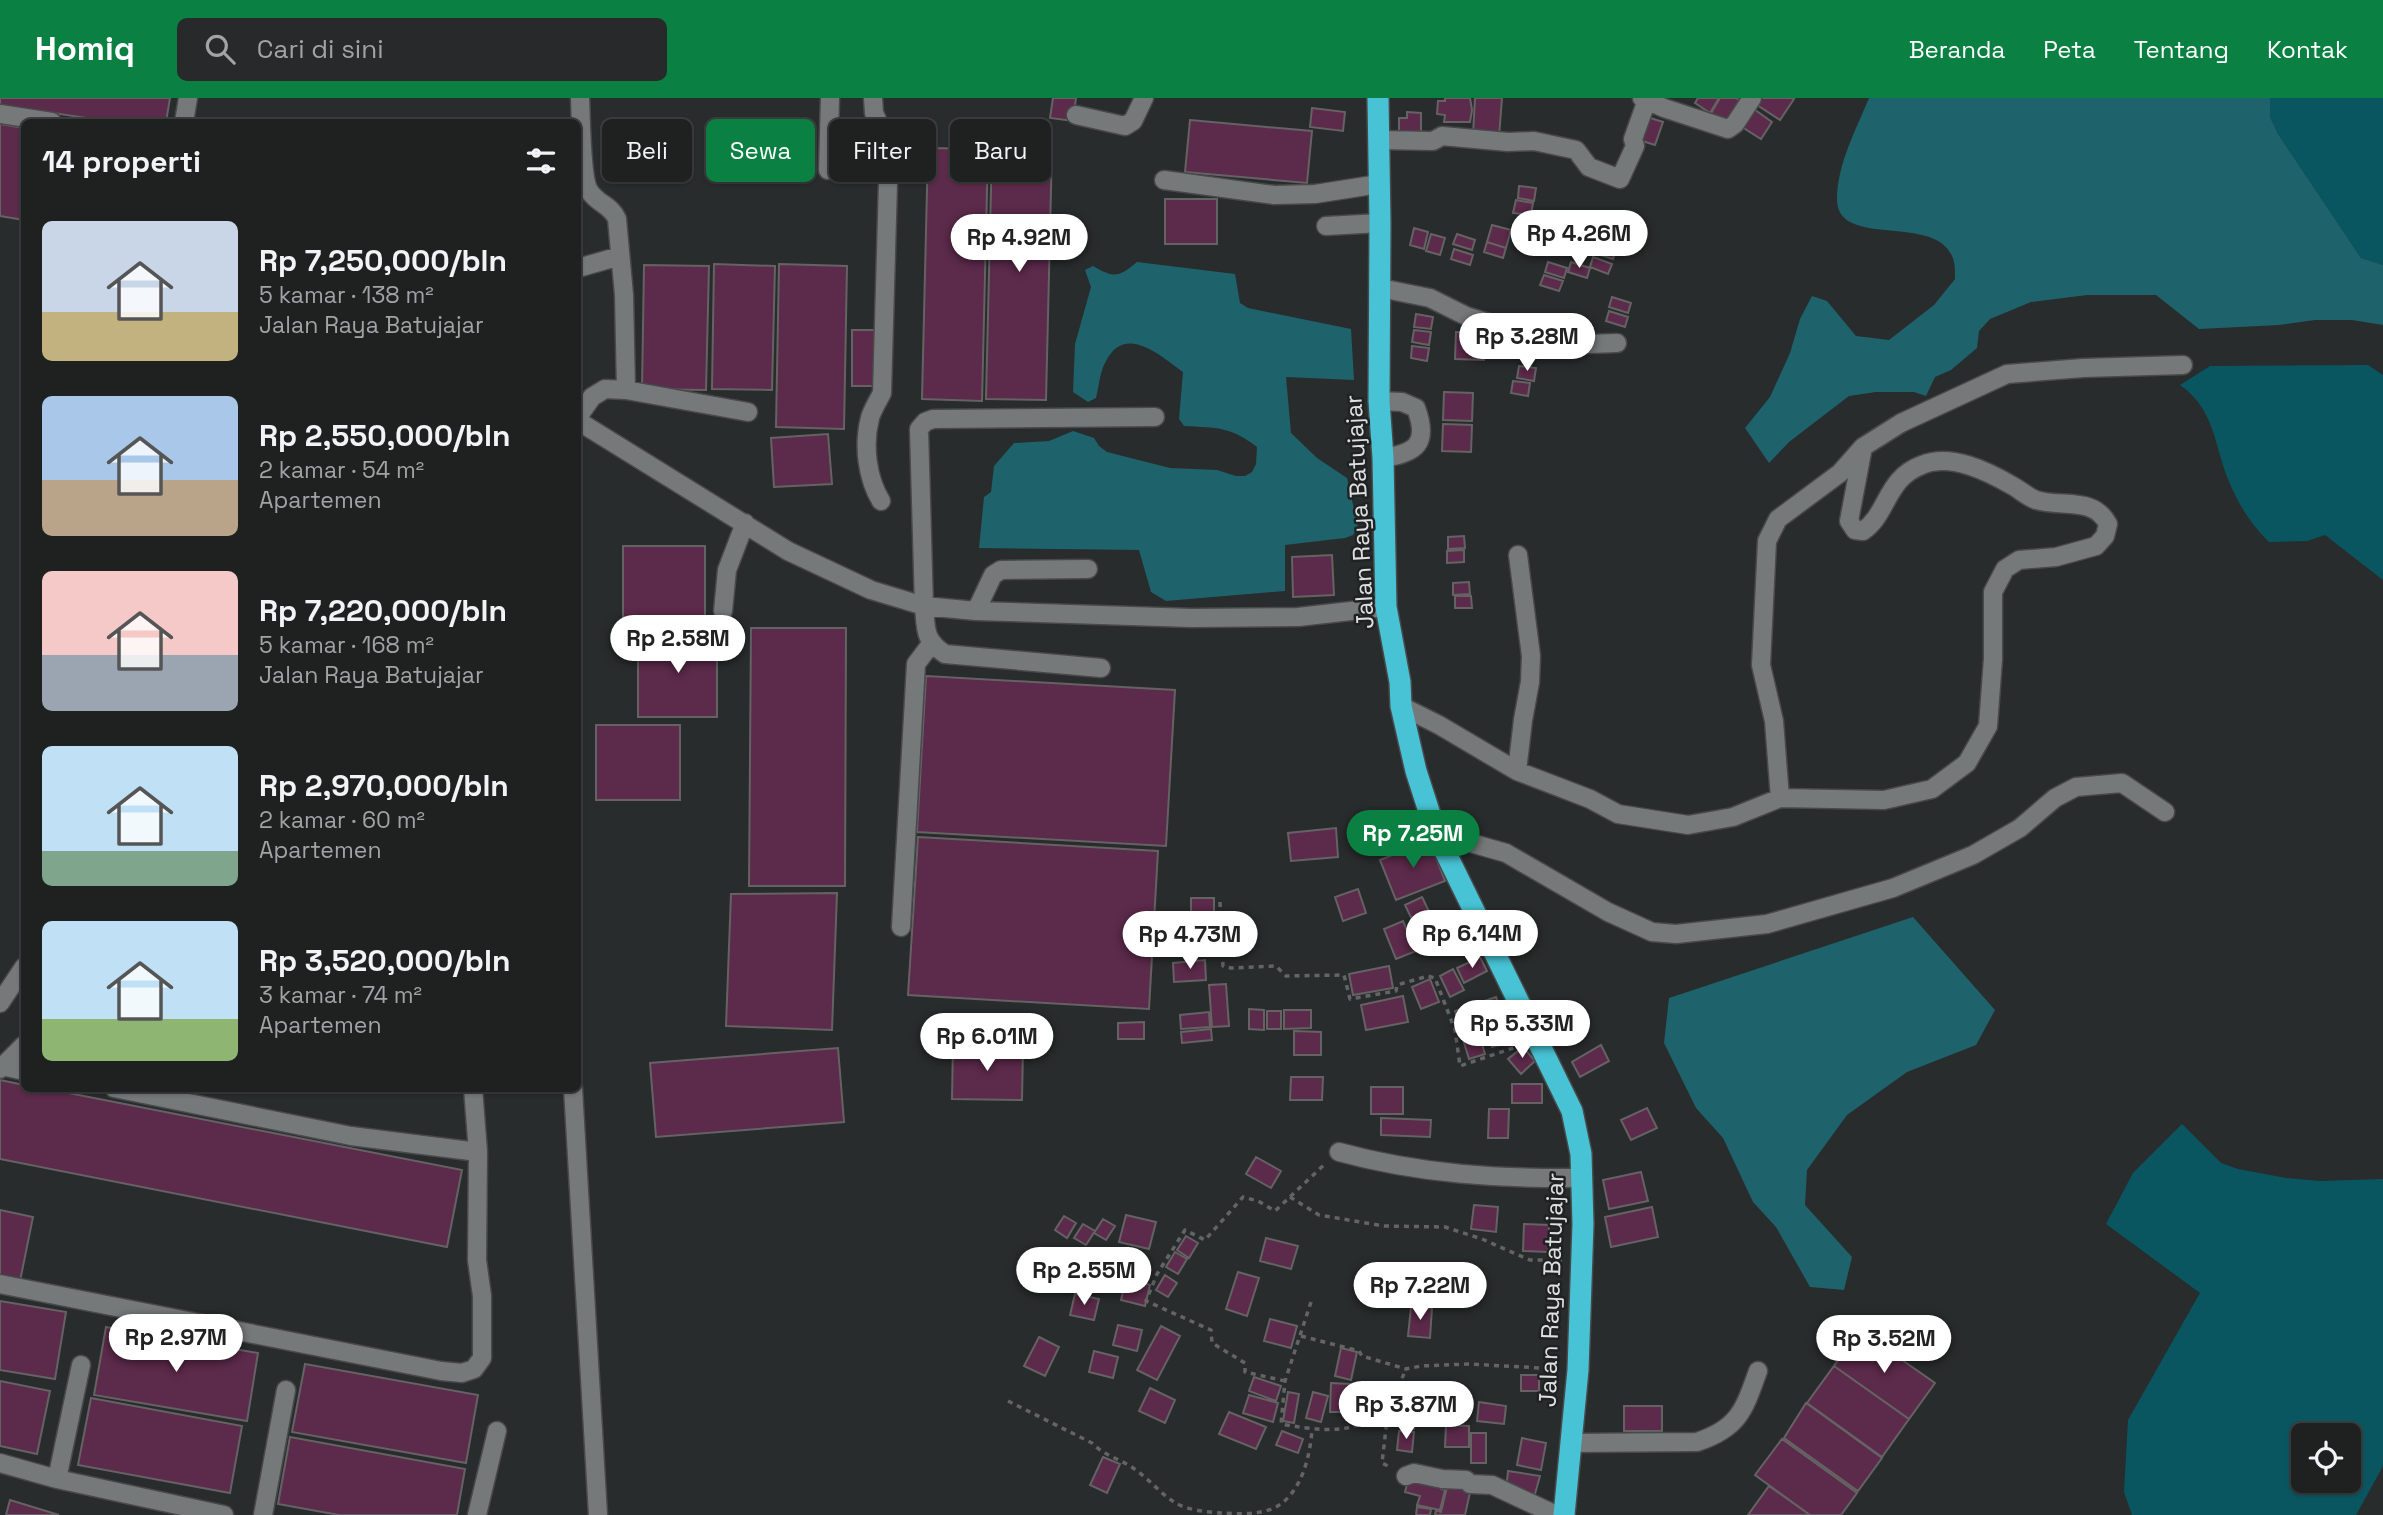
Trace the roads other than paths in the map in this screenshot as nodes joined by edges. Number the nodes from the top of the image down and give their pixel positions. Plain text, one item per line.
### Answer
1 (188, 98) edge
2 (580, 98) edge
3 (830, 98) edge
4 (873, 98) edge
5 (1144, 98) edge
6 (1377, 98) edge
7 (1752, 98) edge
8 (1645, 99) edge
9 (0, 114) edge
10 (1076, 115) dead end
11 (32, 119) edge
12 (184, 119) edge
13 (1379, 140) junction
14 (828, 170) dead end
15 (1164, 180) dead end
16 (1379, 184) junction
17 (1380, 223) junction
18 (1325, 226) dead end
19 (621, 256) junction
20 (581, 267) edge
21 (1380, 288) junction
22 (1617, 343) dead end
23 (2183, 365) dead end
24 (626, 390) junction
25 (1379, 401) junction
26 (748, 412) dead end
27 (581, 415) edge
28 (1154, 416) dead end
29 (581, 421) edge
30 (1863, 447) junction
31 (1383, 457) junction
32 (881, 501) dead end
33 (745, 523) junction
34 (1518, 555) dead end
35 (1088, 569) dead end
36 (924, 606) junction
37 (1385, 607) junction
38 (723, 611) dead end
39 (976, 611) junction
40 (931, 644) junction
41 (1101, 668) dead end
42 (1401, 706) junction
43 (1517, 771) junction
44 (1780, 798) junction
45 (2165, 812) dead end
46 (1436, 833) junction
47 (901, 928) dead end
48 (21, 972) edge
49 (0, 1003) edge
50 (21, 1048) edge
51 (1, 1068) edge
52 (21, 1071) edge
53 (134, 1092) edge
54 (473, 1092) edge
55 (573, 1092) edge
56 (478, 1152) junction
57 (1339, 1152) road end
58 (1583, 1178) junction
59 (0, 1284) edge
60 (81, 1365) dead end
61 (1758, 1371) dead end
62 (286, 1390) dead end
63 (497, 1432) dead end
64 (1571, 1443) junction
65 (0, 1463) edge
66 (1406, 1476) road end
67 (57, 1479) junction
68 (224, 1515) edge
69 (263, 1515) edge
70 (477, 1515) edge
71 (598, 1515) edge
72 (1556, 1515) edge
73 (1564, 1515) edge

1 - 12 street
2 - 19 street
3 - 14 street
4 - 32 street
5 - 10 street
6 - 13 highway, Jalan Raya Batujajar
7 - 8 street
8 - 13 street
9 - 11 street
13 - 16 highway, Jalan Raya Batujajar
15 - 16 street
16 - 17 highway, Jalan Raya Batujajar
17 - 18 street
17 - 21 highway, Jalan Raya Batujajar
19 - 20 street
19 - 24 street
21 - 22 street
21 - 25 highway, Jalan Raya Batujajar
23 - 30 street
24 - 26 street
24 - 27 street
25 - 31 highway, Jalan Raya Batujajar
25 - 31 street
28 - 36 street
29 - 33 street
30 - 44 street
30 - 44 street
31 - 37 highway, Jalan Raya Batujajar
33 - 36 street
33 - 38 street
34 - 43 street
35 - 39 street
36 - 39 street
36 - 40 street
37 - 39 street
37 - 42 highway, Jalan Raya Batujajar
40 - 41 street
40 - 47 street
42 - 43 street
42 - 46 highway, Jalan Raya Batujajar
43 - 44 street
45 - 46 street
46 - 58 highway, Jalan Raya Batujajar
48 - 49 street
50 - 51 street
51 - 52 street
53 - 56 street
54 - 56 street
55 - 71 street
56 - 59 street
57 - 58 street
58 - 64 highway, Jalan Raya Batujajar
60 - 67 street
61 - 64 street
62 - 69 street
63 - 70 street
64 - 73 highway, Jalan Raya Batujajar
65 - 67 street
66 - 72 street
67 - 68 street

